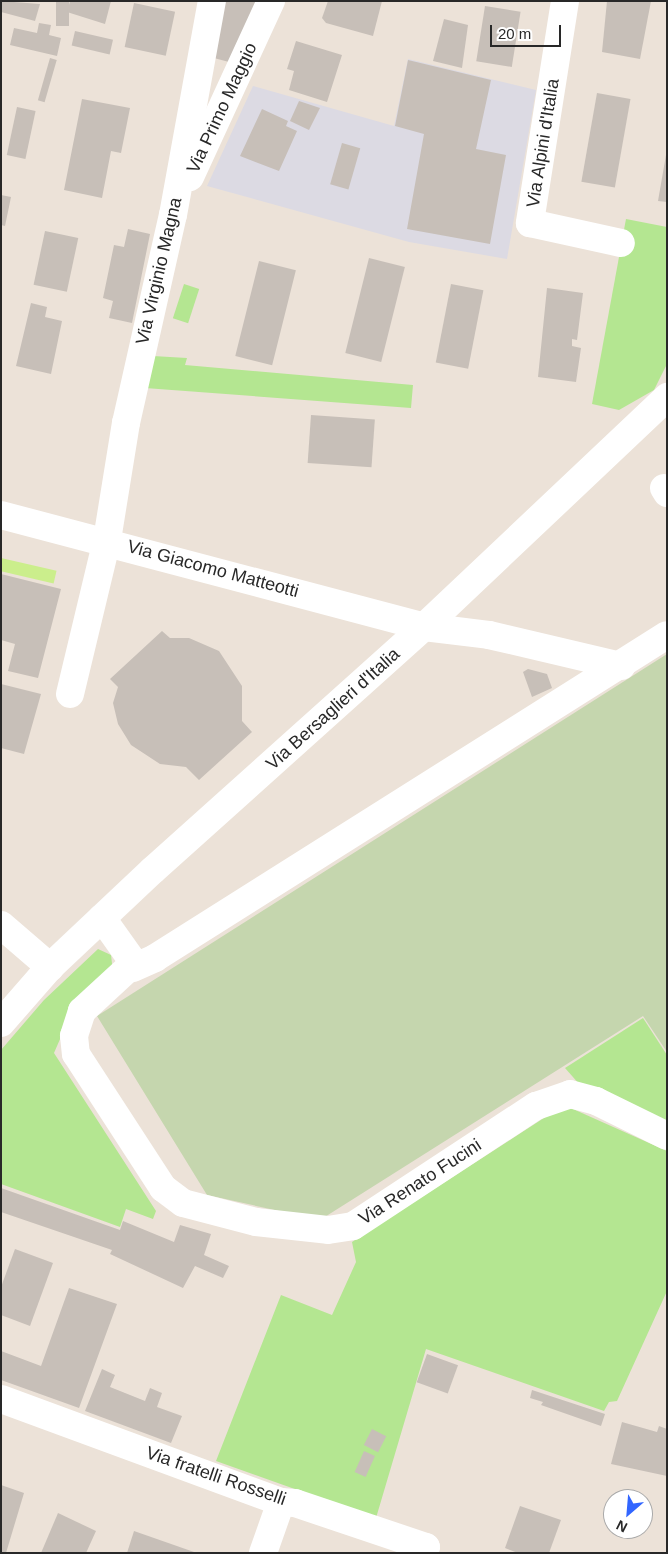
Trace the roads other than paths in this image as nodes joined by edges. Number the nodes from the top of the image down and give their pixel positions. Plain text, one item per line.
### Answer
1 (212, 1) edge
2 (271, 1) edge
3 (565, 1) edge
4 (173, 215) junction
5 (621, 242) dead end
6 (667, 397) edge
7 (1, 515) edge
8 (107, 540) junction
9 (424, 627) junction
10 (667, 635) edge
11 (621, 666) junction
12 (70, 694) dead end
13 (102, 918) junction
14 (1, 925) edge
15 (50, 967) junction
16 (132, 968) junction
17 (1, 1022) edge
18 (667, 1136) edge
19 (1, 1399) edge
20 (281, 1502) junction
21 (263, 1553) edge
22 (424, 1553) edge

1 - 4 street, Via Virginio Magna
2 - 4 street, Via Primo Maggio
3 - 5 street, Via Alpini d'Italia
4 - 8 street, Via Virginio Magna
6 - 9 street, Via Bersaglieri d'Italia
7 - 8 street, Via Giacomo Matteotti
8 - 9 street, Via Giacomo Matteotti
8 - 12 street, Via Virginio Magna
9 - 11 street, Via Giacomo Matteotti
9 - 13 street, Via Bersaglieri d'Italia
10 - 11 street, Via Renato Fucini
11 - 16 street, Via Renato Fucini
13 - 15 street, Via Bersaglieri d'Italia
13 - 16 street
14 - 15 street
15 - 17 street, Via Bersaglieri d'Italia
16 - 18 street, Via Renato Fucini
19 - 20 street, Via fratelli Rosselli
20 - 21 street
20 - 22 street, Via fratelli Rosselli

